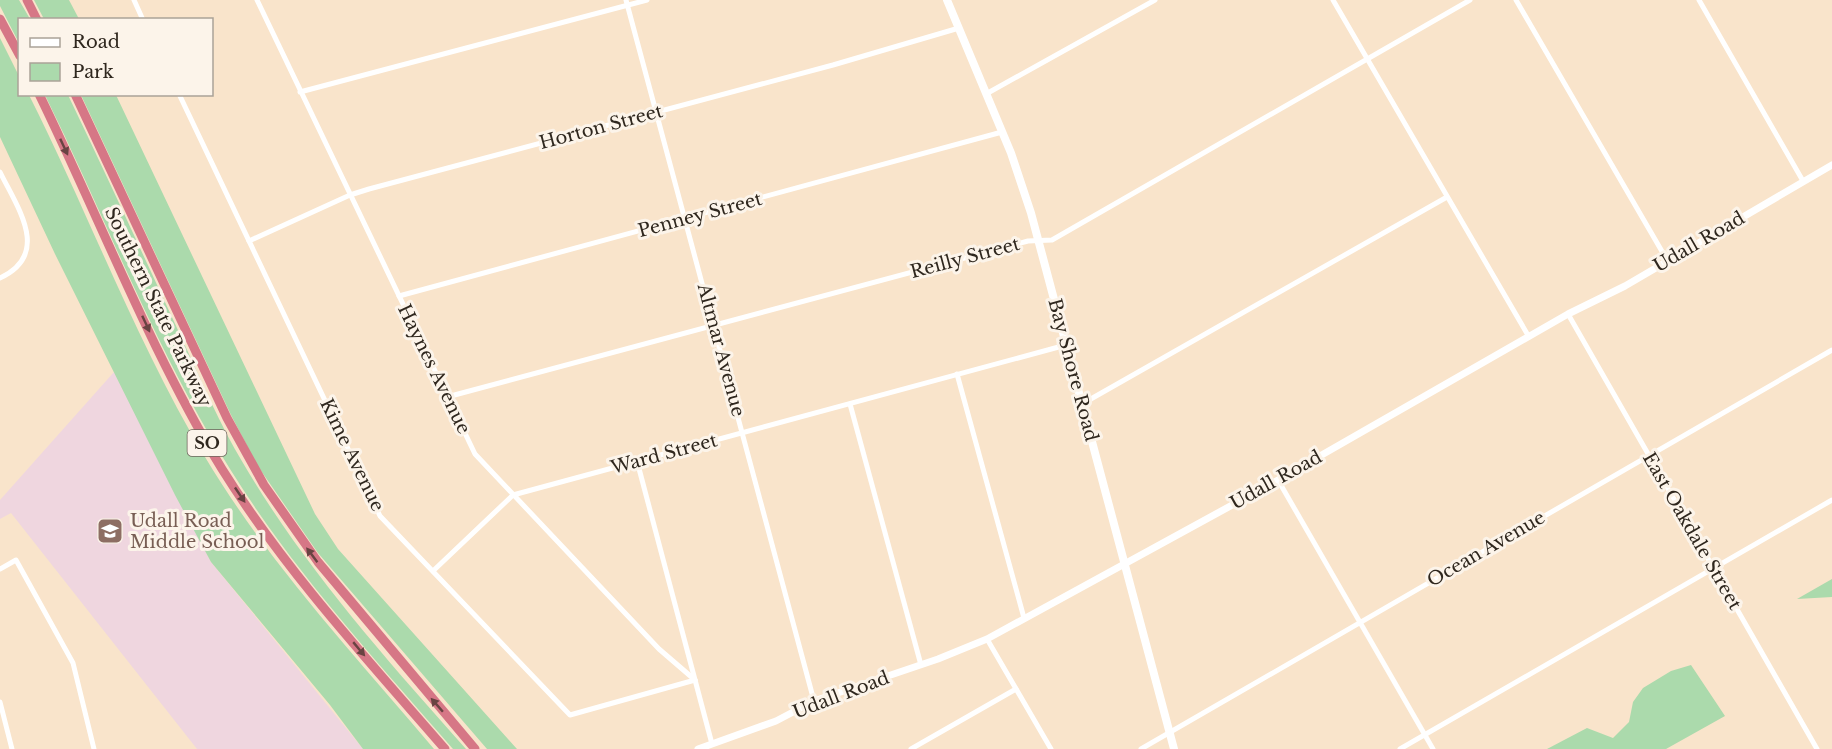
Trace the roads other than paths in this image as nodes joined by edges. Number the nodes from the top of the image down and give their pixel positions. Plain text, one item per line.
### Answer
1 (27, 0) edge
2 (134, 0) edge
3 (256, 0) edge
4 (647, 0) edge
5 (947, 0) edge
6 (1155, 0) edge
7 (1334, 0) edge
8 (1470, 0) edge
9 (1516, 0) edge
10 (1699, 0) edge
11 (627, 3) edge
12 (36, 18) edge
13 (142, 18) edge
14 (0, 19) edge
15 (959, 28) junction
16 (18, 52) edge
17 (1368, 59) junction
18 (300, 92) junction
19 (986, 94) junction
20 (40, 96) edge
21 (76, 96) edge
22 (180, 96) edge
23 (657, 112) junction
24 (1002, 132) junction
25 (1832, 165) edge
26 (0, 172) edge
27 (1803, 181) junction
28 (350, 195) junction
29 (1448, 197) junction
30 (686, 219) junction
31 (249, 241) junction
32 (1039, 241) junction
33 (1667, 260) junction
34 (0, 279) edge
35 (399, 296) junction
36 (1568, 314) junction
37 (715, 325) junction
38 (1529, 337) junction
39 (1066, 345) junction
40 (1832, 350) edge
41 (957, 374) junction
42 (447, 397) junction
43 (850, 404) junction
44 (1082, 404) junction
45 (743, 433) junction
46 (1648, 456) junction
47 (638, 461) junction
48 (1278, 480) junction
49 (513, 495) junction
50 (1832, 500) edge
51 (1125, 564) junction
52 (0, 569) edge
53 (1714, 569) junction
54 (433, 571) junction
55 (1023, 618) junction
56 (1360, 622) junction
57 (987, 639) junction
58 (921, 665) junction
59 (695, 680) junction
60 (1016, 689) junction
61 (814, 701) junction
62 (0, 702) edge
63 (1170, 732) junction
64 (1425, 734) junction
65 (712, 744) junction
66 (12, 749) edge
67 (94, 749) edge
68 (445, 749) edge
69 (475, 749) edge
70 (698, 749) edge
71 (911, 749) edge
72 (1051, 749) edge
73 (1141, 749) edge
74 (1174, 749) edge
75 (1400, 749) edge
76 (1433, 749) edge
77 (1817, 749) edge

1 - 12 highway
2 - 13 street
3 - 18 street, Haynes Avenue
4 - 11 street
5 - 15 main road, Bay Shore Road
6 - 19 street
7 - 17 street
8 - 17 street, Reilly Street
9 - 33 street
10 - 27 street
11 - 18 street
11 - 23 street, Altmar Avenue
14 - 16 highway
15 - 19 main road, Bay Shore Road
15 - 23 street, Horton Street
17 - 29 street
17 - 32 street, Reilly Street
18 - 28 street, Haynes Avenue
19 - 24 main road, Bay Shore Road
20 -> 68 highway, Southern State Parkway / SO
69 -> 21 highway, Southern State Parkway / SO
22 - 31 street, Kime Avenue
23 - 28 street, Horton Street
23 - 30 street, Altmar Avenue
24 - 30 street, Penney Street
24 - 32 main road, Bay Shore Road
25 - 27 street, Udall Road
26 - 34 street
27 - 33 street, Udall Road
28 - 31 street, Horton Street
28 - 35 street, Haynes Avenue
29 - 38 street
29 - 44 street
30 - 35 street, Penney Street
30 - 37 street, Altmar Avenue
31 - 54 street, Kime Avenue
32 - 37 street, Reilly Street
32 - 39 main road, Bay Shore Road
33 - 36 street, Udall Road
35 - 42 street, Haynes Avenue
36 - 38 street, Udall Road
36 - 46 street, East Oakdale Street
37 - 42 street, Reilly Street
37 - 45 street, Altmar Avenue
38 - 48 street, Udall Road
39 - 41 street, Ward Street
39 - 44 main road, Bay Shore Road
40 - 46 street, Ocean Avenue
41 - 43 street, Ward Street
41 - 55 street
42 - 49 street, Haynes Avenue
43 - 45 street, Ward Street
43 - 58 street
44 - 51 main road, Bay Shore Road
45 - 47 street, Ward Street
45 - 61 street, Altmar Avenue
46 - 53 street, East Oakdale Street
46 - 56 street, Ocean Avenue
47 - 49 street, Ward Street
47 - 59 street
48 - 51 street, Udall Road
48 - 56 street
49 - 54 street, Ward Street
49 - 59 street, Haynes Avenue
50 - 53 street
51 - 55 street, Udall Road
51 - 63 main road, Bay Shore Road
52 - 67 street
53 - 64 street
53 - 77 street, East Oakdale Street
54 - 59 street, Kime Avenue
55 - 57 street, Udall Road
56 - 63 street, Ocean Avenue
56 - 64 street
57 - 58 street, Udall Road
57 - 60 street
58 - 61 street, Udall Road
59 - 65 street
60 - 71 street
60 - 72 street
61 - 65 street, Udall Road
62 - 66 street
63 - 73 street, Ocean Avenue
63 - 74 main road, Bay Shore Road
64 - 75 street
64 - 76 street
65 - 70 street, Udall Road

